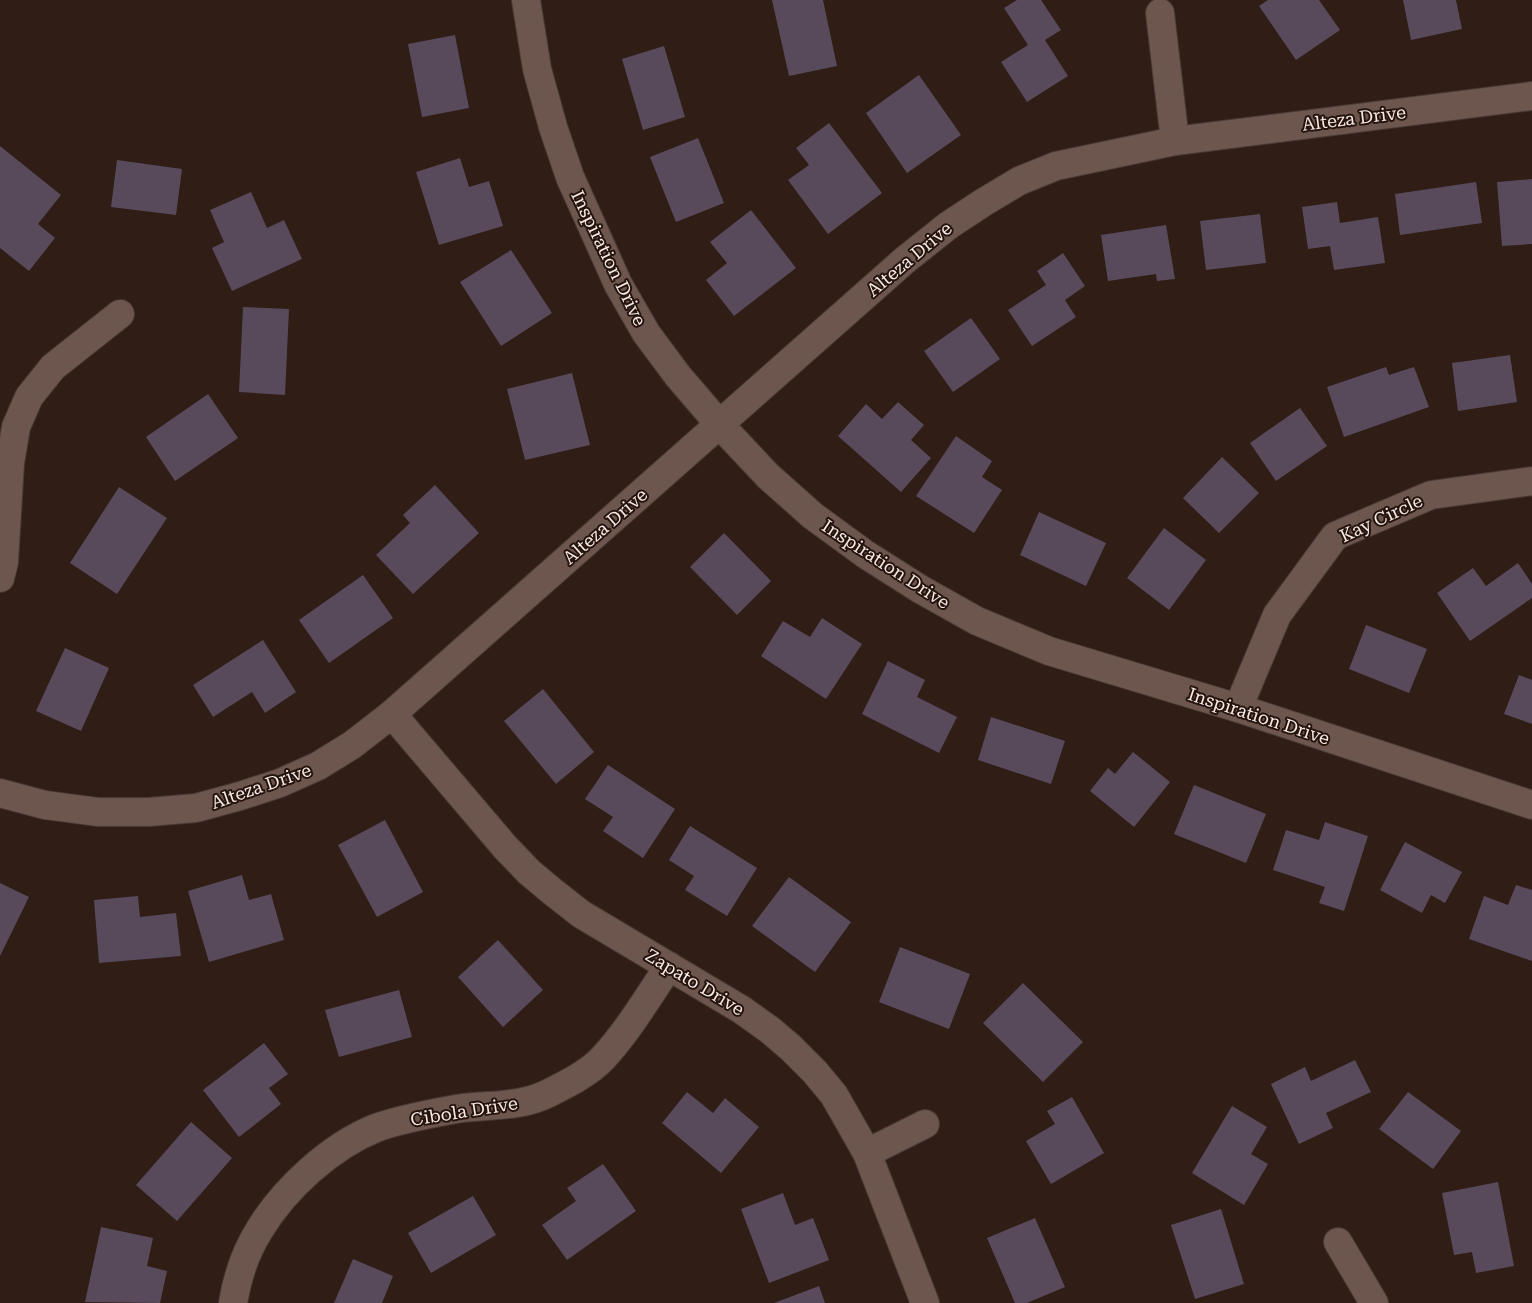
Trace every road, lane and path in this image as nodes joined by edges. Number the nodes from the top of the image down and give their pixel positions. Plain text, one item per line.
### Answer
1 (526, 0) edge
2 (1160, 13) dead end
3 (1532, 96) edge
4 (1175, 141) junction
5 (120, 314) dead end
6 (720, 425) junction
7 (1532, 481) edge
8 (0, 578) edge
9 (1238, 708) junction
10 (392, 714) junction
11 (0, 793) edge
12 (1532, 805) edge
13 (668, 966) junction
14 (925, 1124) dead end
15 (867, 1153) junction
16 (1338, 1242) dead end
17 (233, 1303) edge
18 (924, 1303) edge
19 (1374, 1303) edge

1 - 6 street, Inspiration Drive
2 - 4 street
3 - 4 street, Alteza Drive
4 - 6 street, Alteza Drive
5 - 8 street
6 - 9 street, Inspiration Drive
6 - 10 street, Alteza Drive
7 - 9 street, Kay Circle
9 - 12 street, Inspiration Drive
10 - 11 street, Alteza Drive
10 - 13 street, Zapato Drive
13 - 15 street, Zapato Drive
13 - 17 street, Cibola Drive
14 - 15 street
15 - 18 street, Zapato Drive
16 - 19 street

